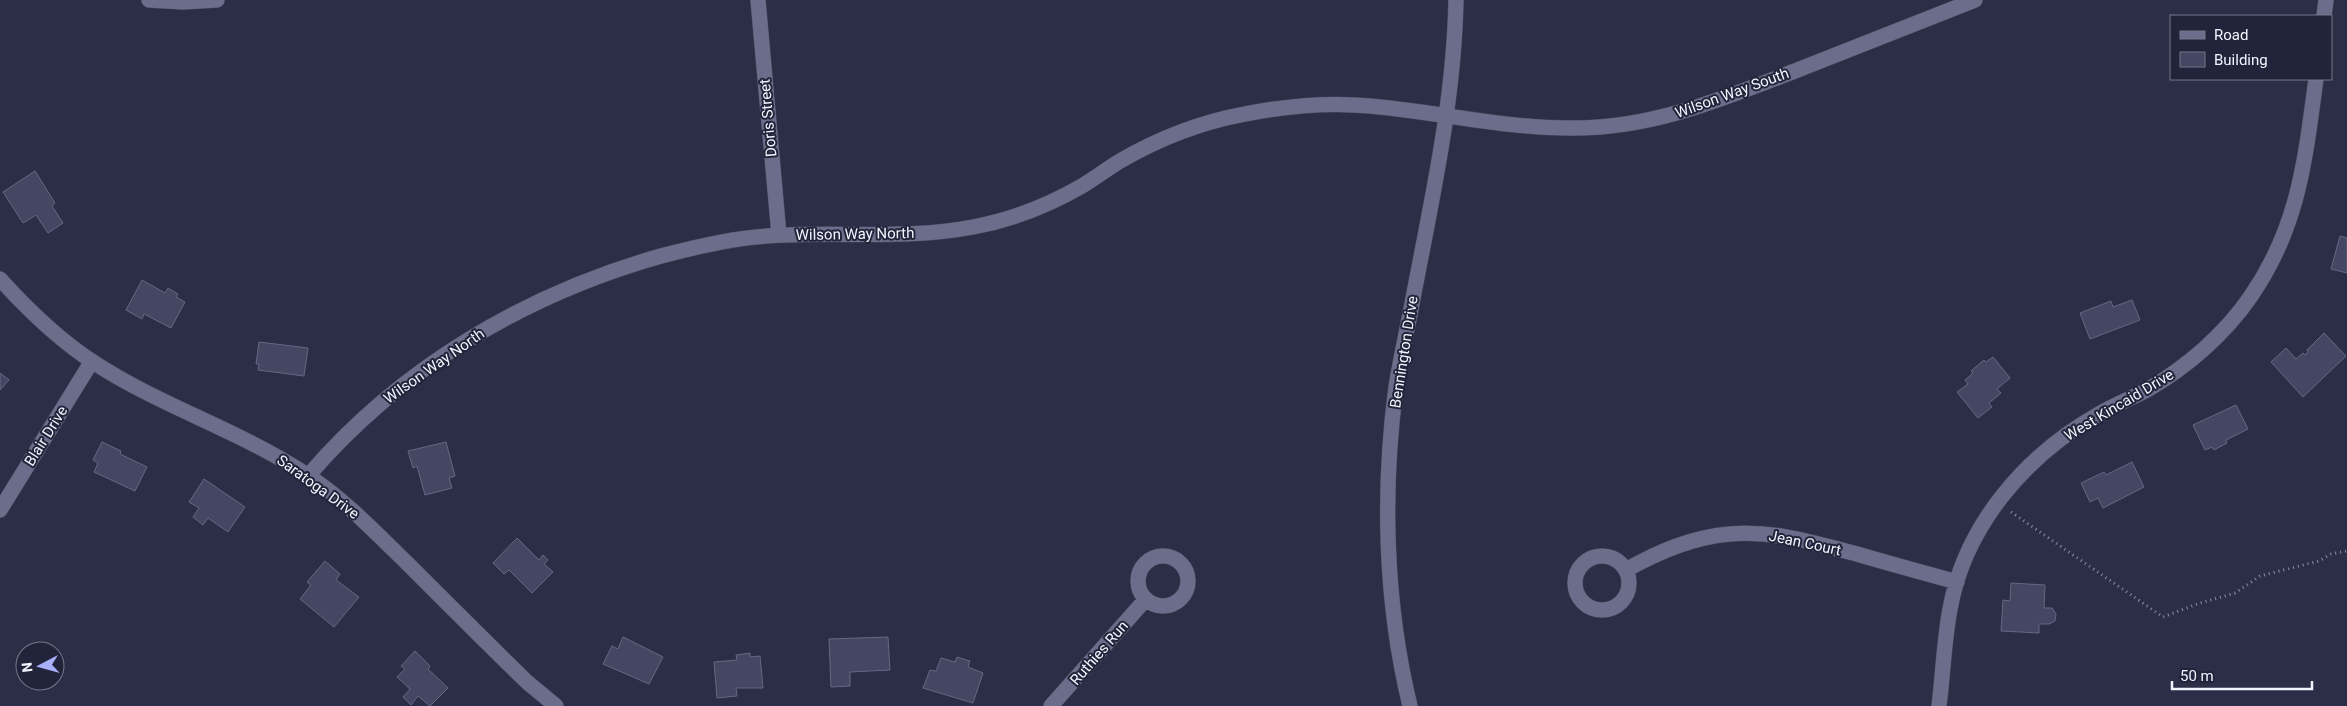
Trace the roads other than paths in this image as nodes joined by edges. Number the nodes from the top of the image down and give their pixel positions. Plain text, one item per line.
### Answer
1 (150, 0) edge
2 (217, 0) edge
3 (758, 0) edge
4 (1456, 0) edge
5 (1975, 0) edge
6 (2326, 0) edge
7 (2324, 15) edge
8 (2316, 80) edge
9 (1447, 116) junction
10 (779, 236) junction
11 (0, 279) edge
12 (92, 361) junction
13 (308, 476) junction
14 (0, 510) edge
15 (1626, 570) dead end
16 (1957, 582) junction
17 (1146, 599) dead end
18 (556, 706) edge
19 (1052, 706) edge
20 (1410, 706) edge
21 (1939, 706) edge

1 - 2 street
3 - 10 street, Doris Street
4 - 9 street, Bennington Drive
5 - 9 street, Wilson Way South
6 - 7 street
8 - 16 street, West Kincaid Drive
9 - 10 street, Wilson Way North
9 - 20 street, Bennington Drive
10 - 13 street, Wilson Way North
11 - 12 street, Saratoga Drive
12 - 13 street, Saratoga Drive
12 - 14 street, Blair Drive
13 - 18 street, Saratoga Drive
15 - 16 street, Jean Court
16 - 21 street, West Kincaid Drive
17 - 19 street, Ruthies Run

